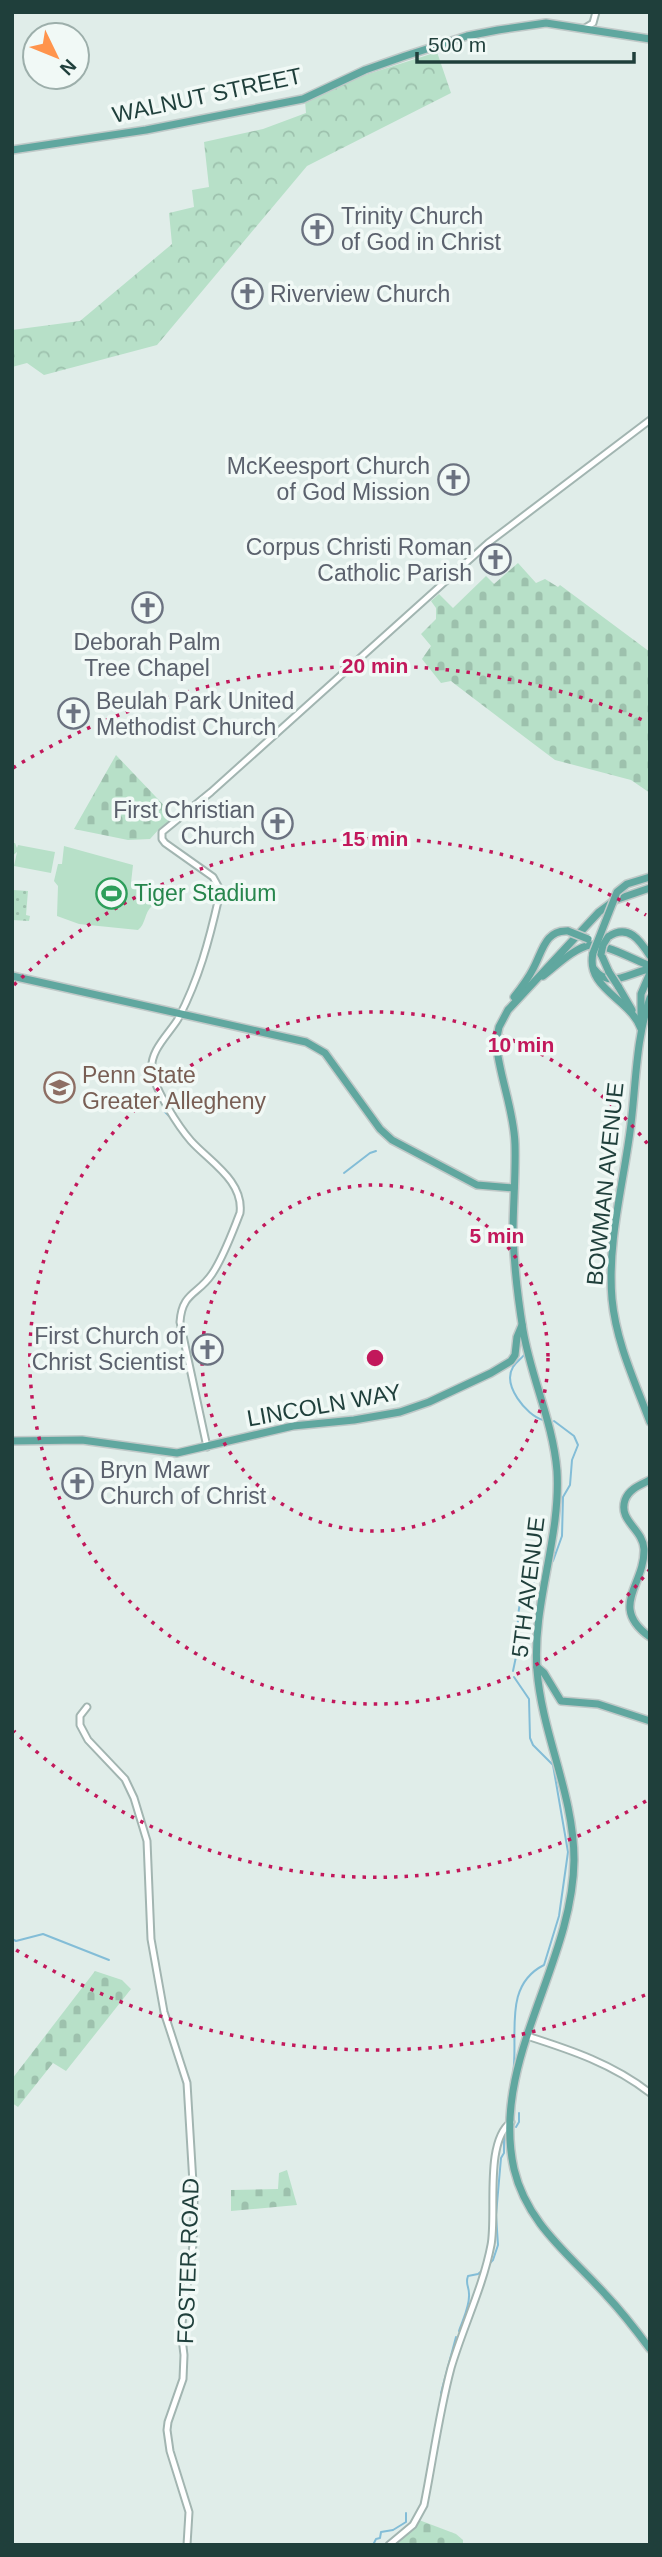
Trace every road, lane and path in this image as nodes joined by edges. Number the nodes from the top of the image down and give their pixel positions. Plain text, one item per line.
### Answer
1 (597, 15) edge
2 (585, 29) junction
3 (601, 31) junction
4 (650, 39) edge
5 (12, 150) edge
6 (649, 421) edge
7 (650, 877) edge
8 (650, 888) edge
9 (650, 956) edge
10 (591, 962) junction
11 (649, 969) edge
12 (12, 976) edge
13 (526, 989) junction
14 (650, 998) edge
15 (180, 1014) junction
16 (635, 1015) junction
17 (499, 1027) junction
18 (642, 1029) junction
19 (514, 1166) junction
20 (496, 1188) junction
21 (514, 1188) junction
22 (522, 1325) junction
23 (650, 1422) edge
24 (12, 1441) edge
25 (207, 1447) junction
26 (650, 1480) edge
27 (650, 1637) edge
28 (537, 1667) junction
29 (87, 1707) dead end
30 (650, 1721) edge
31 (527, 2036) junction
32 (650, 2093) edge
33 (511, 2122) junction
34 (650, 2349) edge
35 (187, 2545) edge
36 (389, 2545) edge

1 - 2 street
1 - 3 street
2 - 3 main road, WALNUT STREET
2 - 5 main road, WALNUT STREET
3 - 4 main road, WALNUT STREET
6 - 15 street
7 - 10 main road, bridge
8 - 13 main road
9 - 16 main road, bridge
10 - 11 main road
10 - 16 main road
11 - 13 main road
11 - 17 main road, bridge
11 - 18 main road
12 - 15 main road
13 - 17 main road
14 - 18 main road
15 - 20 main road
15 - 25 street
16 - 18 main road
17 - 19 main road, 5TH AVENUE
18 - 23 main road, BOWMAN AVENUE
19 - 20 main road
19 - 21 main road, 5TH AVENUE
20 - 21 main road
21 - 22 main road, 5TH AVENUE
22 - 25 main road, LINCOLN WAY
22 - 28 main road, 5TH AVENUE
24 - 25 main road, LINCOLN WAY
26 - 27 main road
28 - 30 main road
28 - 31 main road, 5TH AVENUE
29 - 35 street, FOSTER ROAD
31 - 32 street
31 - 33 main road, 5TH AVENUE
33 - 34 main road, 5TH AVENUE
33 - 36 street

